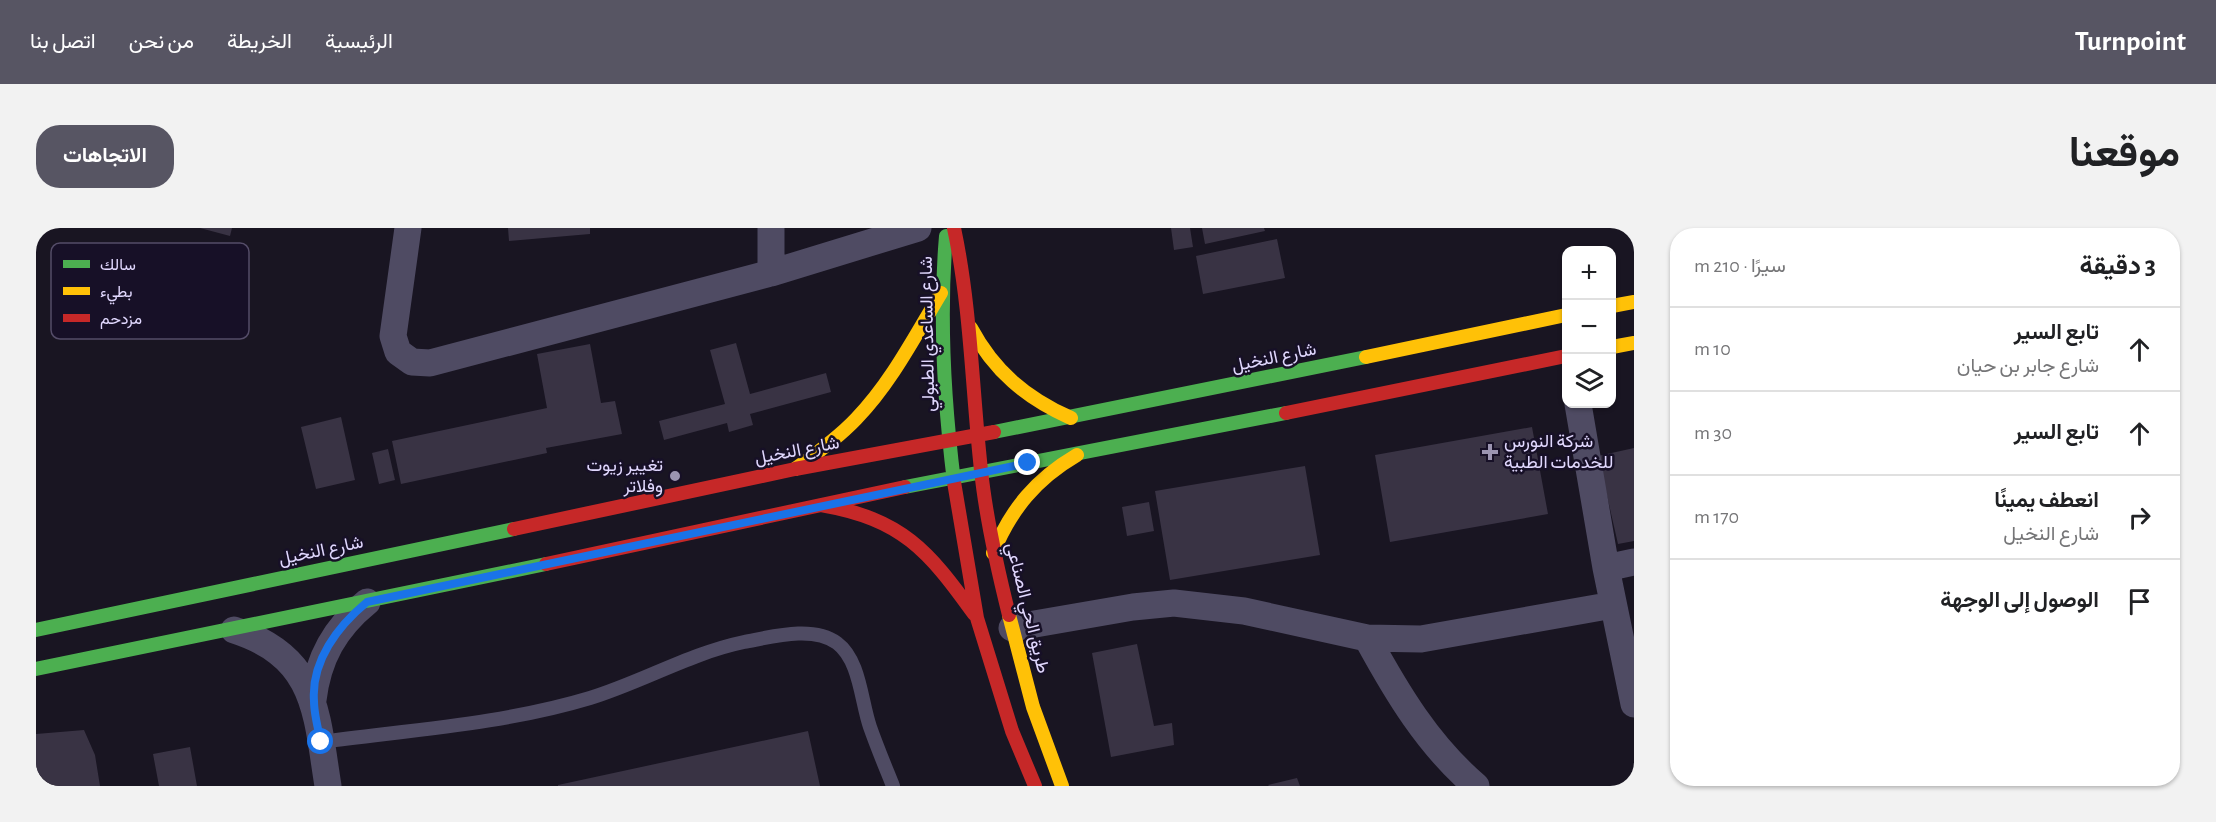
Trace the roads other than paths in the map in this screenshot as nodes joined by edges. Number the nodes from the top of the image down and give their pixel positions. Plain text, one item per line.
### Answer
1 (408, 228) edge
2 (771, 228) edge
3 (918, 228) edge
4 (948, 228) edge
5 (954, 228) edge
6 (771, 273) junction
7 (940, 293) junction
8 (1634, 302) edge
9 (1616, 305) edge
10 (1562, 316) edge
11 (968, 322) junction
12 (1634, 343) edge
13 (1616, 346) edge
14 (1562, 357) edge
15 (1579, 408) edge
16 (1071, 418) junction
17 (977, 435) junction
18 (949, 440) junction
19 (1077, 455) junction
20 (795, 470) junction
21 (981, 472) junction
22 (953, 477) junction
23 (821, 506) junction
24 (993, 552) junction
25 (1634, 562) edge
26 (1606, 568) junction
27 (367, 602) junction
28 (1613, 605) junction
29 (977, 618) junction
30 (1012, 628) junction
31 (36, 630) edge
32 (234, 630) junction
33 (1367, 638) junction
34 (36, 669) edge
35 (314, 700) junction
36 (1634, 704) edge
37 (321, 742) junction
38 (328, 786) edge
39 (893, 786) edge
40 (1035, 786) edge
41 (1062, 786) edge
42 (1476, 786) edge

1 - 6 street
2 - 6 street
3 - 6 street
4 - 7 main road, شارع الساعدي الطبولي
5 - 11 main road, شارع الساعدي الطبولي
7 - 18 main road, شارع الساعدي الطبولي
7 - 20 main road
8 - 9 main road
10 - 16 main road, شارع النخيل
11 - 16 main road
11 - 17 main road, شارع الساعدي الطبولي
12 - 13 main road
14 - 19 main road
15 - 26 street
16 - 17 main road, شارع النخيل
17 - 18 main road, شارع النخيل
17 - 21 main road, طريق الحي الصناعي
18 - 20 main road, شارع النخيل
18 - 22 main road
19 - 21 main road
19 - 24 main road
20 - 31 main road, شارع النخيل
21 - 22 main road
21 - 24 main road, طريق الحي الصناعي
22 - 23 main road
22 - 29 main road
23 - 27 main road
23 - 29 main road
24 - 30 main road, طريق الحي الصناعي
25 - 26 street
26 - 28 street
27 - 32 main road
27 - 35 street
28 - 33 street
28 - 36 street
29 - 40 main road
30 - 33 street
30 - 41 main road, طريق الحي الصناعي
32 - 34 main road
32 - 35 street
33 - 42 street
35 - 37 street
37 - 38 street
37 - 39 lane

